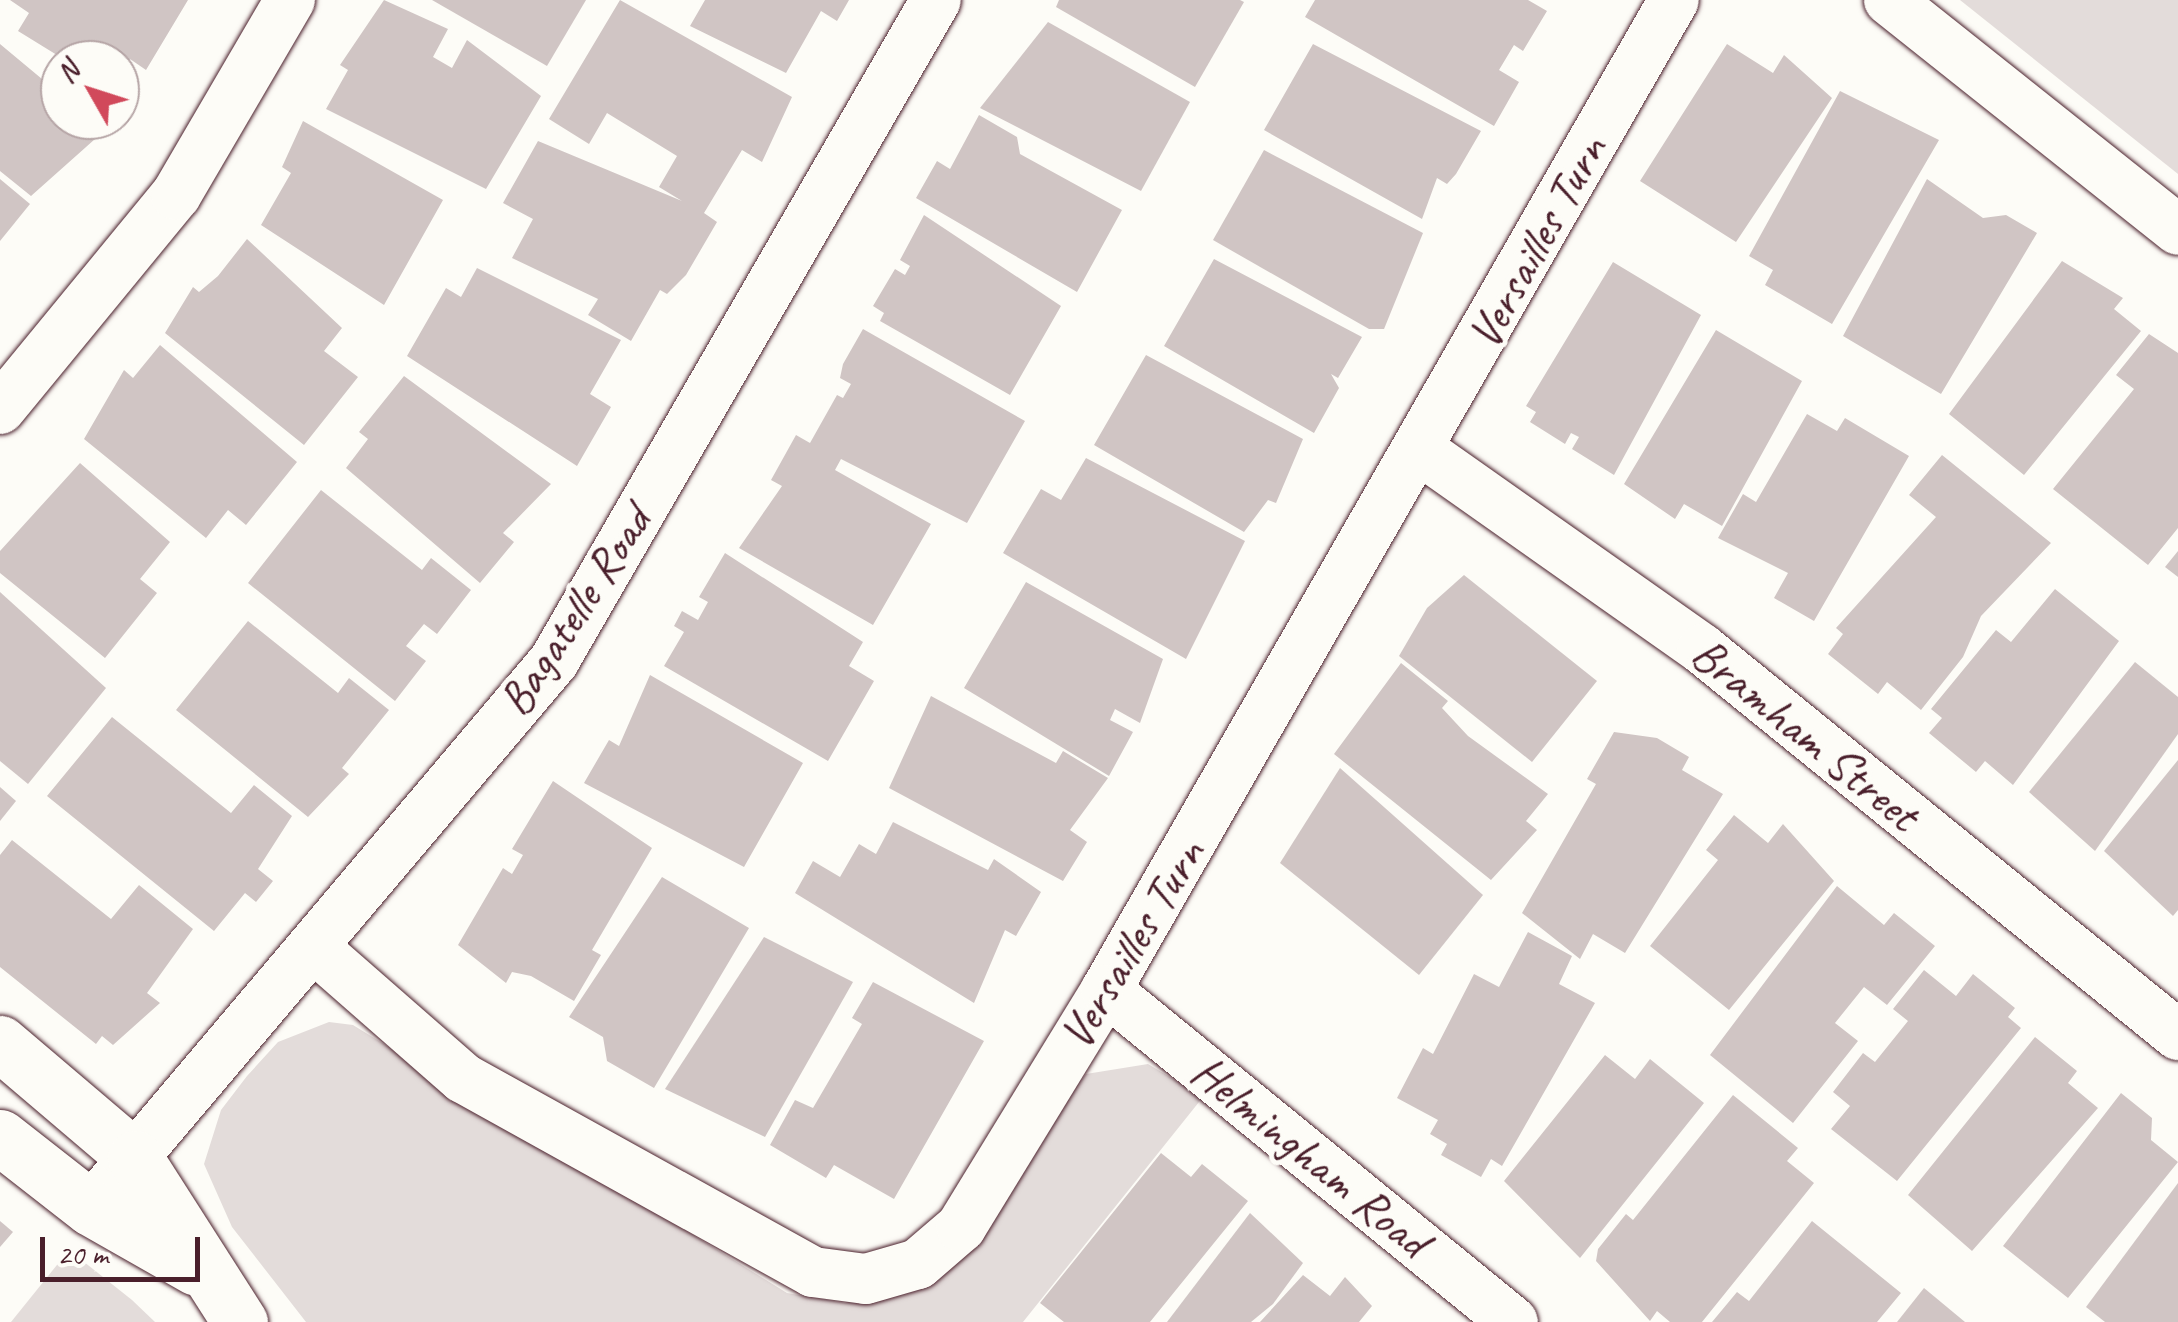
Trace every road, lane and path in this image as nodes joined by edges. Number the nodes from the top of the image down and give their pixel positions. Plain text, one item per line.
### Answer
1 (290, 0) edge
2 (936, 0) edge
3 (1674, 0) edge
4 (1889, 0) edge
5 (2178, 230) edge
6 (0, 409) edge
7 (1420, 450) junction
8 (318, 950) junction
9 (1106, 990) junction
10 (2178, 1035) edge
11 (0, 1044) edge
12 (0, 1137) edge
13 (134, 1158) junction
14 (91, 1208) junction
15 (198, 1269) junction
16 (240, 1322) edge
17 (1513, 1322) edge

1 - 6 street
2 - 8 street, Bagatelle Road
3 - 7 street, Versailles Turn
4 - 5 street
7 - 9 street, Versailles Turn
7 - 10 street, Bramham Street
8 - 9 street, Versailles Turn
8 - 13 street, Bagatelle Road
9 - 17 street, Helmingham Road
11 - 13 street
12 - 14 street
13 - 14 street, Bagatelle Road
13 - 15 street
14 - 15 street
15 - 16 street

